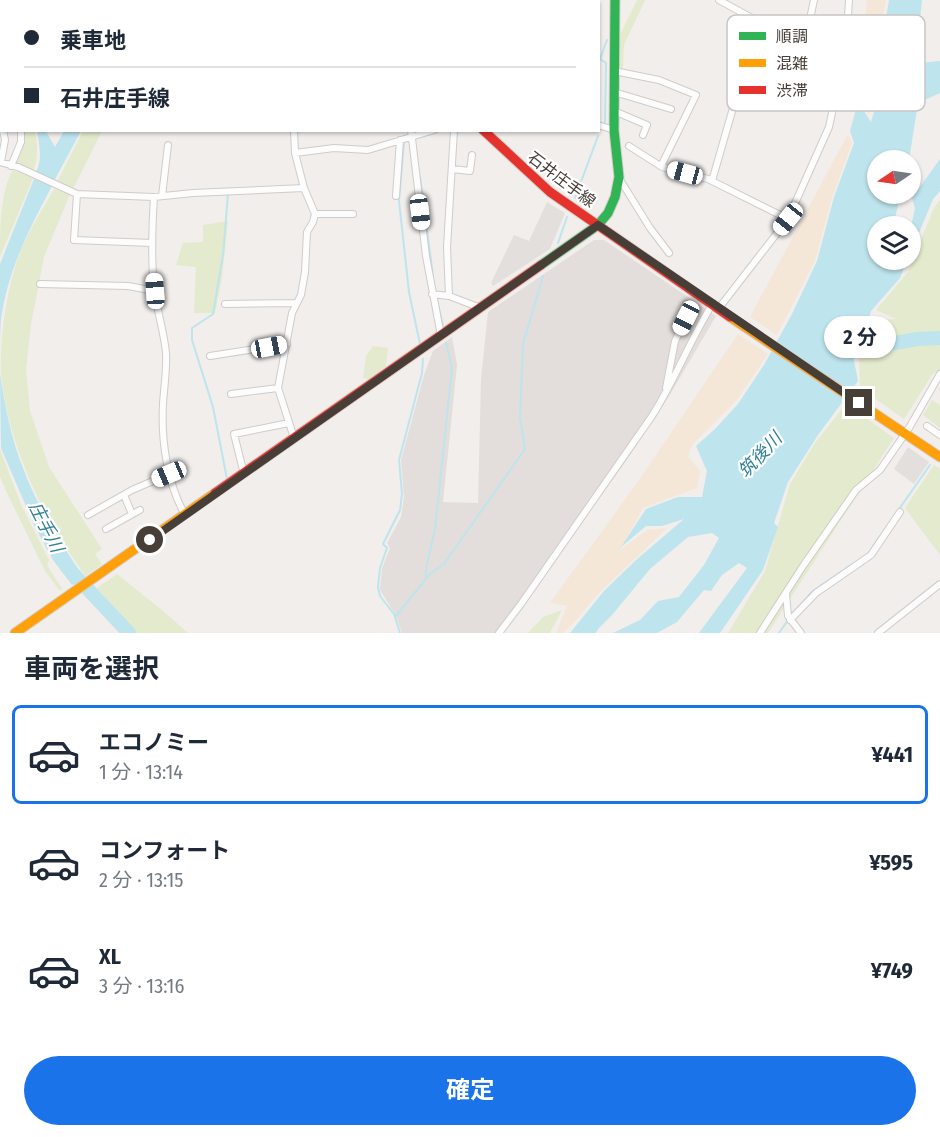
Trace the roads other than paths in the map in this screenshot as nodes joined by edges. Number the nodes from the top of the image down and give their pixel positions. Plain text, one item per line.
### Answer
1 (615, 0) edge
2 (719, 0) edge
3 (814, 0) edge
4 (849, 0) edge
5 (747, 15) edge
6 (811, 15) edge
7 (848, 15) edge
8 (614, 70) junction
9 (614, 92) junction
10 (671, 110) dead end
11 (614, 111) junction
12 (732, 111) edge
13 (832, 111) edge
14 (600, 126) edge
15 (614, 130) junction
16 (3, 132) edge
17 (21, 132) edge
18 (294, 132) edge
19 (454, 132) edge
20 (485, 132) edge
21 (411, 133) edge
22 (643, 135) dead end
23 (400, 140) junction
24 (168, 145) dead end
25 (629, 146) dead end
26 (295, 153) junction
27 (472, 156) dead end
28 (1, 162) edge
29 (662, 166) junction
30 (15, 167) junction
31 (452, 169) junction
32 (619, 177) junction
33 (712, 181) junction
34 (303, 188) junction
35 (77, 194) junction
36 (162, 196) junction
37 (396, 196) dead end
38 (154, 197) junction
39 (315, 213) junction
40 (353, 214) dead end
41 (788, 219) junction
42 (598, 225) junction
43 (152, 243) junction
44 (669, 253) dead end
45 (40, 284) dead end
46 (155, 291) junction
47 (435, 294) junction
48 (449, 296) junction
49 (297, 303) junction
50 (225, 304) dead end
51 (686, 304) dead end
52 (719, 308) junction
53 (481, 309) junction
54 (442, 336) junction
55 (287, 344) junction
56 (210, 356) dead end
57 (940, 374) edge
58 (278, 388) junction
59 (231, 394) dead end
60 (664, 397) junction
61 (289, 423) junction
62 (927, 426) dead end
63 (901, 431) junction
64 (940, 435) edge
65 (294, 438) junction
66 (940, 457) edge
67 (169, 474) junction
68 (244, 474) junction
69 (124, 495) junction
70 (140, 510) dead end
71 (900, 512) dead end
72 (132, 514) junction
73 (88, 515) dead end
74 (185, 516) junction
75 (106, 529) dead end
76 (940, 584) edge
77 (786, 592) junction
78 (789, 618) junction
79 (15, 633) edge
80 (499, 633) edge
81 (760, 633) edge
82 (801, 633) edge
83 (878, 633) edge

1 - 8 street, 石井庄手線
2 - 5 street
3 - 6 street
4 - 7 street
8 - 9 street, 石井庄手線
8 - 29 street
9 - 10 street
9 - 11 street, 石井庄手線
11 - 15 street, 石井庄手線
11 - 22 street
12 - 33 street
13 - 41 street
14 - 15 street
15 - 32 street, 石井庄手線
16 - 28 street
17 - 30 street
18 - 26 street
19 - 31 street
20 - 42 street, 石井庄手線
21 - 23 street
21 - 47 street
23 - 26 street
23 - 37 street
24 - 36 street
25 - 29 street
26 - 34 street
27 - 31 street
28 - 30 street
29 - 33 street
30 - 35 street
31 - 48 street
32 - 42 street, 石井庄手線
32 - 44 street
33 - 41 street
34 - 36 street
34 - 39 street
35 - 38 street
35 - 43 street
36 - 38 street
38 - 43 street
39 - 40 street
39 - 49 street
41 - 52 street
42 - 52 street, 石井庄手線
42 - 53 street
43 - 46 street
45 - 46 street
46 - 67 street
47 - 48 street
47 - 54 street
48 - 53 street
49 - 50 street
49 - 55 street
51 - 60 street
52 - 60 street
52 - 63 street, 石井庄手線
53 - 54 street
54 - 65 street
55 - 56 street
55 - 58 street
57 - 63 street
58 - 59 street
58 - 61 street
60 - 80 street
61 - 65 street
61 - 68 street
62 - 64 street
63 - 66 street, 石井庄手線
63 - 77 street
65 - 68 street
67 - 69 street
67 - 74 street
68 - 74 street
69 - 72 street
69 - 73 street
70 - 72 street
71 - 78 street
72 - 75 street
74 - 79 street
76 - 83 street
77 - 78 street
77 - 81 street
78 - 82 street

